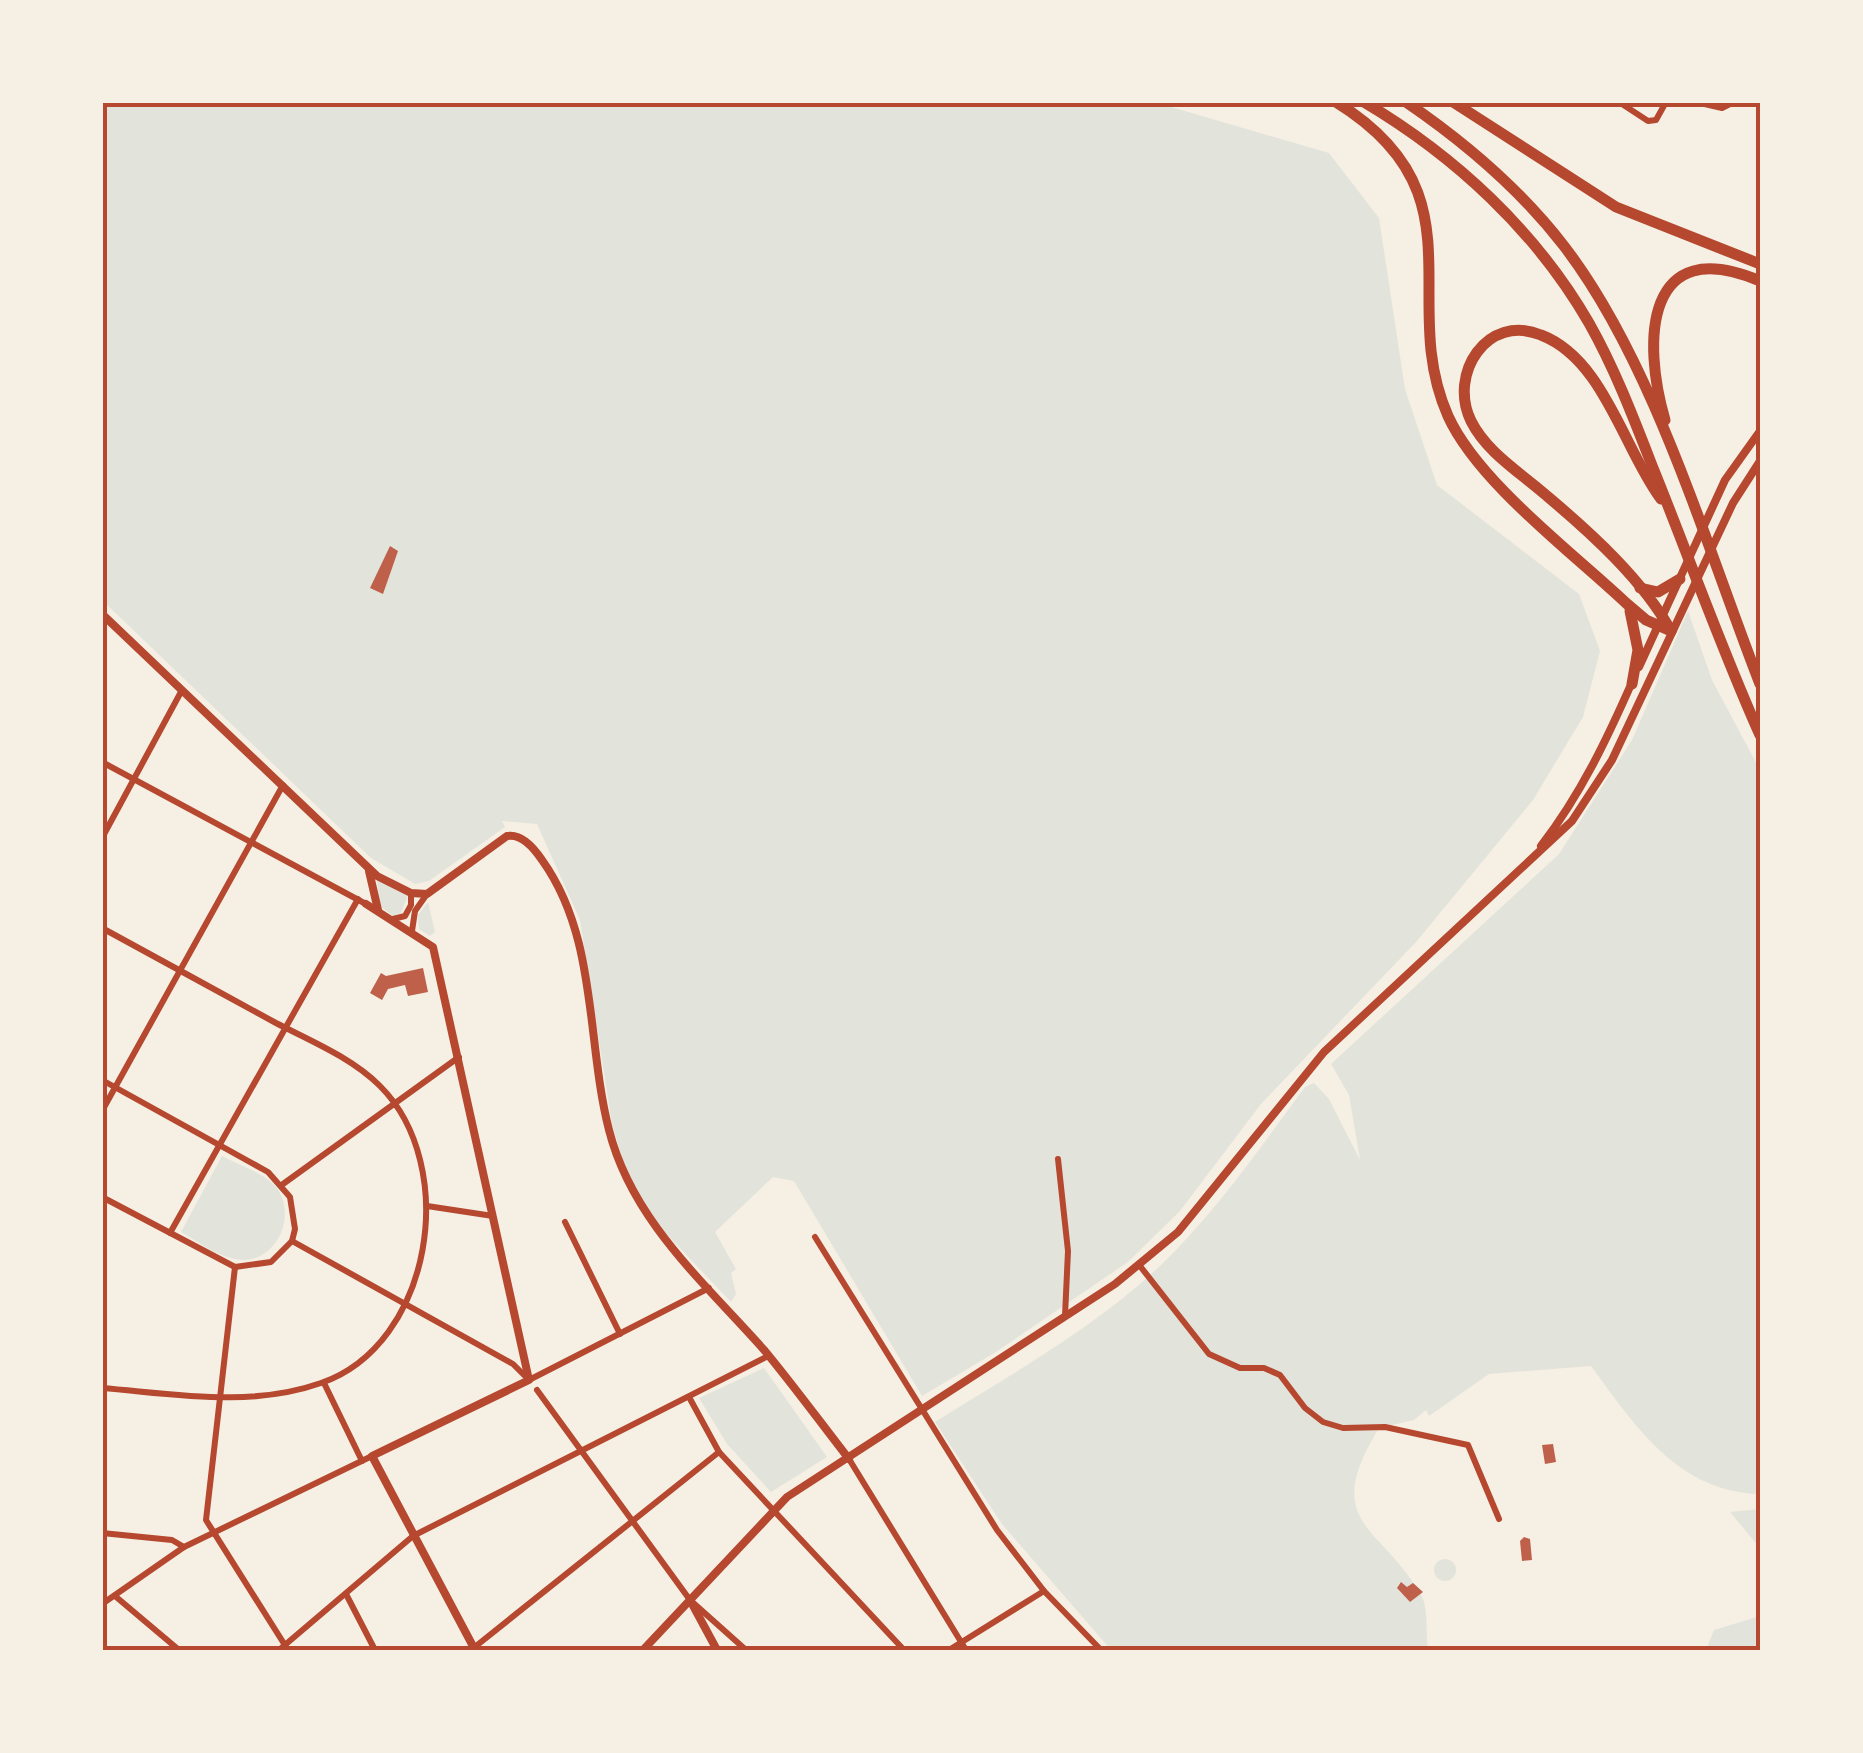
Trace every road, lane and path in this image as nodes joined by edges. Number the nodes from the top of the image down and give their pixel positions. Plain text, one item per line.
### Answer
1 (1336, 102) edge
2 (1364, 102) edge
3 (1406, 102) edge
4 (1453, 102) edge
5 (1619, 102) edge
6 (1666, 102) edge
7 (1696, 102) edge
8 (1734, 102) edge
9 (1760, 264) edge
10 (1760, 281) edge
11 (1760, 431) edge
12 (1760, 461) edge
13 (1680, 477) junction
14 (1670, 511) junction
15 (1680, 579) junction
16 (1640, 588) junction
17 (1626, 603) junction
18 (102, 614) edge
19 (1664, 624) junction
20 (1632, 684) junction
21 (1760, 684) edge
22 (182, 690) junction
23 (1760, 735) edge
24 (102, 762) edge
25 (133, 779) junction
26 (283, 786) junction
27 (102, 838) edge
28 (252, 840) junction
29 (1526, 865) junction
30 (369, 870) junction
31 (411, 893) junction
32 (426, 894) junction
33 (362, 902) junction
34 (378, 910) junction
35 (393, 920) junction
36 (102, 928) edge
37 (412, 930) junction
38 (180, 970) junction
39 (286, 1028) junction
40 (459, 1057) junction
41 (102, 1080) edge
42 (116, 1087) junction
43 (394, 1104) junction
44 (102, 1111) edge
45 (219, 1147) junction
46 (1058, 1159) dead end
47 (283, 1184) junction
48 (102, 1196) edge
49 (427, 1206) junction
50 (493, 1216) junction
51 (565, 1222) dead end
52 (170, 1234) junction
53 (815, 1237) dead end
54 (292, 1241) junction
55 (1140, 1266) junction
56 (235, 1267) junction
57 (709, 1288) junction
58 (405, 1304) junction
59 (1065, 1318) junction
60 (620, 1334) junction
61 (768, 1356) junction
62 (529, 1380) junction
63 (324, 1383) junction
64 (102, 1388) edge
65 (537, 1390) dead end
66 (689, 1397) junction
67 (220, 1398) junction
68 (924, 1412) junction
69 (583, 1451) junction
70 (719, 1452) junction
71 (367, 1459) junction
72 (849, 1460) junction
73 (773, 1509) junction
74 (1500, 1519) dead end
75 (633, 1521) junction
76 (102, 1534) edge
77 (213, 1534) junction
78 (413, 1536) junction
79 (184, 1547) junction
80 (1044, 1590) junction
81 (346, 1594) junction
82 (115, 1596) junction
83 (690, 1600) junction
84 (102, 1604) edge
85 (964, 1647) edge
86 (284, 1649) edge
87 (179, 1650) edge
88 (375, 1650) edge
89 (473, 1650) edge
90 (644, 1650) edge
91 (717, 1650) edge
92 (746, 1650) edge
93 (904, 1650) edge
94 (949, 1650) edge
95 (1101, 1650) edge

1 - 17 highway
2 - 14 highway
3 - 13 highway
4 - 9 highway
5 - 6 street
7 - 8 street
10 - 13 highway
11 - 15 street
12 - 19 street
13 - 21 highway
14 - 16 highway
14 - 23 highway
15 - 16 highway
15 - 19 street
16 - 19 highway
17 - 19 highway
17 - 20 highway
18 - 22 street
19 - 20 street
19 - 29 street
20 - 29 street
22 - 25 street
22 - 26 street
24 - 25 street
25 - 27 street
25 - 28 street
26 - 28 street
26 - 30 street
28 - 33 street
28 - 38 street
29 - 55 street
30 - 31 street
30 - 34 street
31 - 32 street
31 - 35 street
32 - 37 street
32 - 57 street
33 - 34 street
33 - 39 street
34 - 35 street
35 - 37 street
36 - 38 street
37 - 40 street
38 - 39 street
38 - 42 street
39 - 43 street
39 - 45 street
40 - 43 street
40 - 50 street
41 - 42 street
42 - 44 street
42 - 45 street
43 - 47 street
43 - 49 street
45 - 47 street
45 - 52 street
46 - 59 street
47 - 54 street
48 - 52 street
49 - 50 street
49 - 58 street
50 - 62 street
51 - 60 street
52 - 56 street
53 - 68 street
54 - 56 street
54 - 58 street
55 - 59 street
55 - 74 street
56 - 67 street
57 - 60 street
57 - 61 street
58 - 62 street
58 - 63 street
59 - 68 street
60 - 62 street
61 - 66 street
61 - 72 street
62 - 71 street
63 - 67 street
63 - 71 street
64 - 67 street
65 - 69 street
66 - 69 street
66 - 70 street
67 - 77 street
68 - 72 street
68 - 80 street
69 - 75 street
69 - 78 street
70 - 73 street
70 - 75 street
71 - 77 street
71 - 78 street
72 - 73 street
72 - 85 street
73 - 83 street
73 - 93 street
75 - 83 street
75 - 89 street
76 - 79 street
77 - 79 street
77 - 86 street
78 - 81 street
78 - 89 street
79 - 82 street
80 - 85 street
80 - 95 street
81 - 86 street
81 - 88 street
82 - 84 street
82 - 87 street
83 - 90 street
83 - 91 street
83 - 92 street
85 - 94 street

